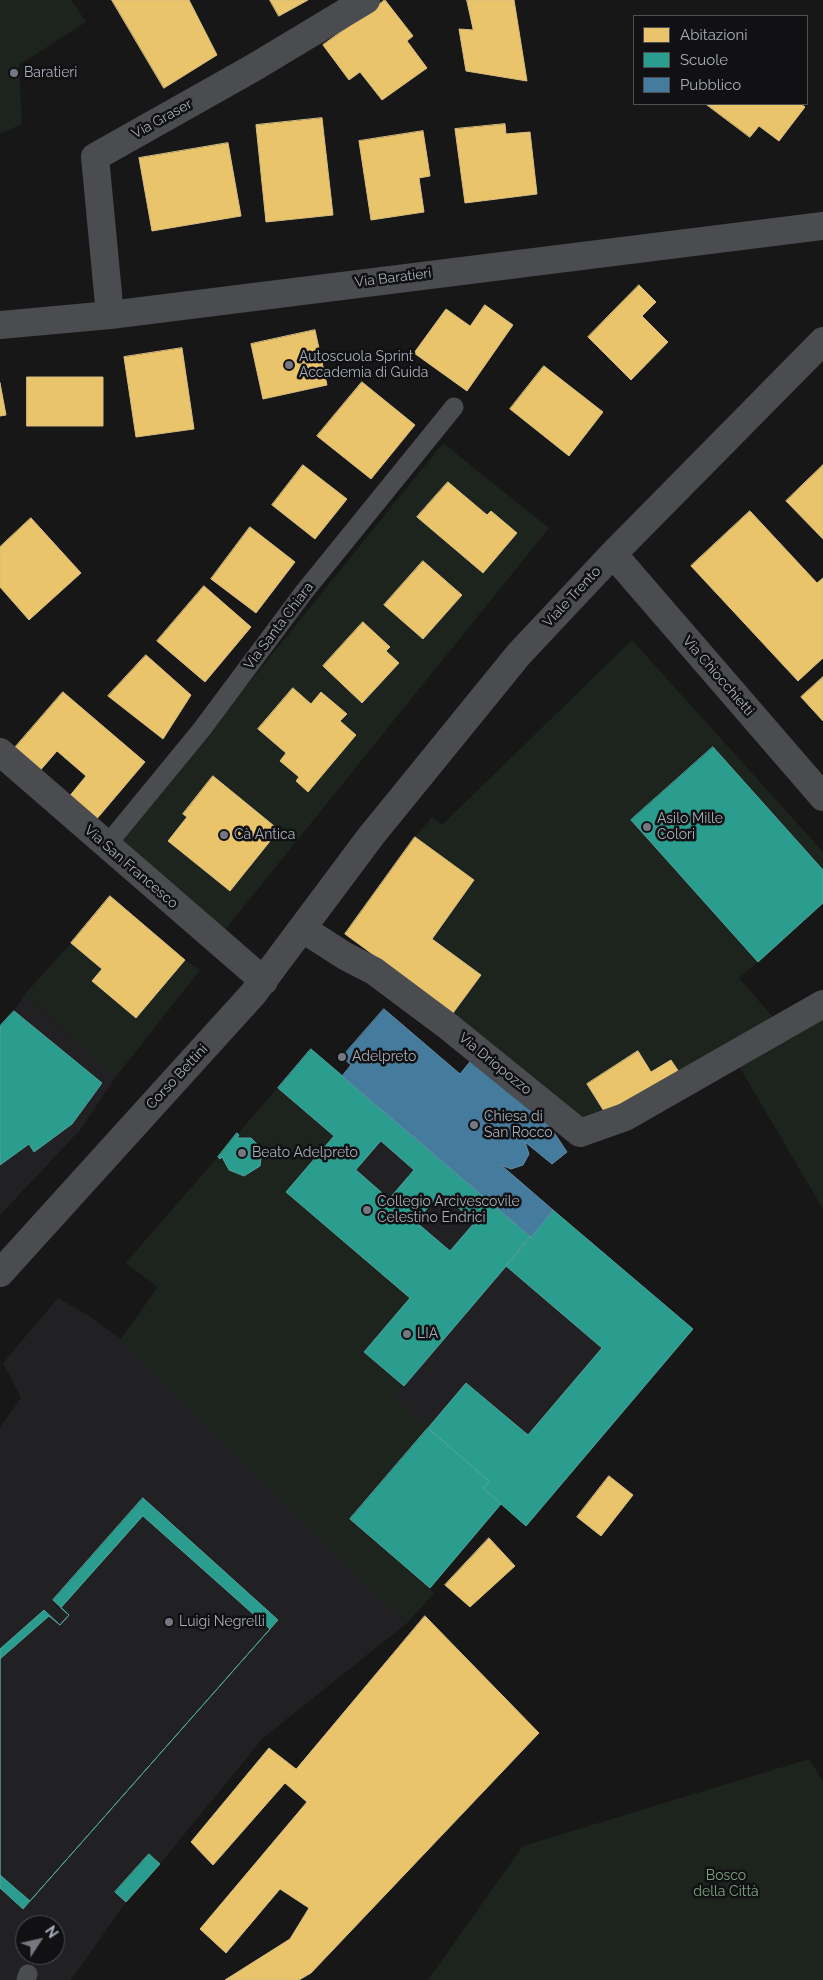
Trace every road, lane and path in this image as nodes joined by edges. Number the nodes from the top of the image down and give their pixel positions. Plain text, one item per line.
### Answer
1 (366, 0) edge
2 (823, 208) edge
3 (823, 226) edge
4 (785, 229) junction
5 (110, 315) junction
6 (0, 325) edge
7 (823, 341) edge
8 (454, 407) dead end
9 (613, 554) junction
10 (0, 752) edge
11 (823, 798) edge
12 (106, 846) junction
13 (344, 873) joint
14 (303, 929) junction
15 (264, 981) junction
16 (823, 1004) edge
17 (0, 1273) edge

1 - 5 street, Via Graser
2 - 4 street, Via Baratieri
3 - 4 street, Via Baratieri
4 - 5 street, Via Baratieri
5 - 6 street, Via Baratieri
7 - 9 street, Viale Trento
8 - 12 lane, Via Santa Chiara
9 - 11 street, Via Chiocchietti
9 - 13 street, Viale Trento
10 - 12 street, Via San Francesco
12 - 15 street, Via San Francesco
13 - 14 street, Corso Bettini
14 - 15 street, Corso Bettini
14 - 16 street, Via Driopozzo
15 - 17 street, Corso Bettini

